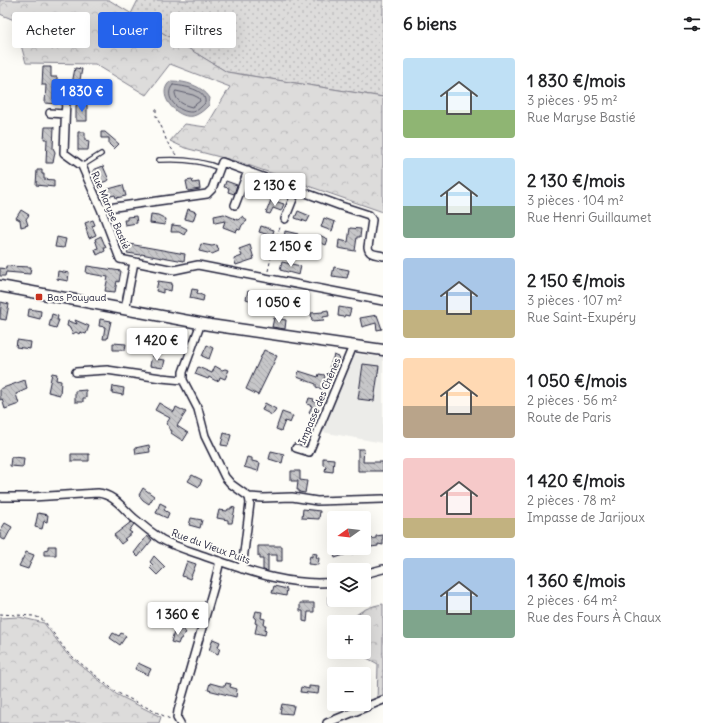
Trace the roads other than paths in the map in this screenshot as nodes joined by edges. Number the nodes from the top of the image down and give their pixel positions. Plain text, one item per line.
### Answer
1 (70, 95) road end
2 (50, 113) dead end
3 (66, 114) junction
4 (101, 154) dead end
5 (159, 160) dead end
6 (82, 166) junction
7 (220, 168) junction
8 (248, 171) junction
9 (297, 189) junction
10 (235, 205) dead end
11 (100, 209) junction
12 (285, 219) road end
13 (383, 256) edge
14 (134, 262) junction
15 (0, 286) edge
16 (383, 301) edge
17 (125, 309) junction
18 (201, 323) junction
19 (353, 346) junction
20 (383, 350) edge
21 (76, 372) dead end
22 (183, 380) junction
23 (296, 448) dead end
24 (0, 497) edge
25 (249, 497) junction
26 (383, 499) edge
27 (220, 561) junction
28 (242, 569) junction
29 (383, 570) edge
30 (371, 573) edge
31 (327, 583) edge
32 (383, 700) edge
33 (179, 722) edge
34 (327, 723) edge

1 - 3 street, Rue Maryse Bastié
2 - 3 street
3 - 6 street, Rue Maryse Bastié
4 - 6 lane
5 - 7 lane
6 - 11 street, Rue Maryse Bastié
7 - 8 street
7 - 11 street
8 - 9 street
8 - 10 street
9 - 12 street
9 - 13 street
11 - 14 street, Rue Maryse Bastié
14 - 16 street
14 - 17 street, Rue Maryse Bastié
15 - 17 main road
17 - 18 main road
18 - 19 main road
18 - 22 street
19 - 20 main road
19 - 23 street, Impasse des Chênes
21 - 22 street
22 - 25 street
24 - 27 street, Rue du Vieux Puits
25 - 26 street
25 - 28 street
27 - 28 street, Rue du Vieux Puits
27 - 33 street
28 - 31 street, Rue du Vieux Puits
29 - 30 street
32 - 34 street

